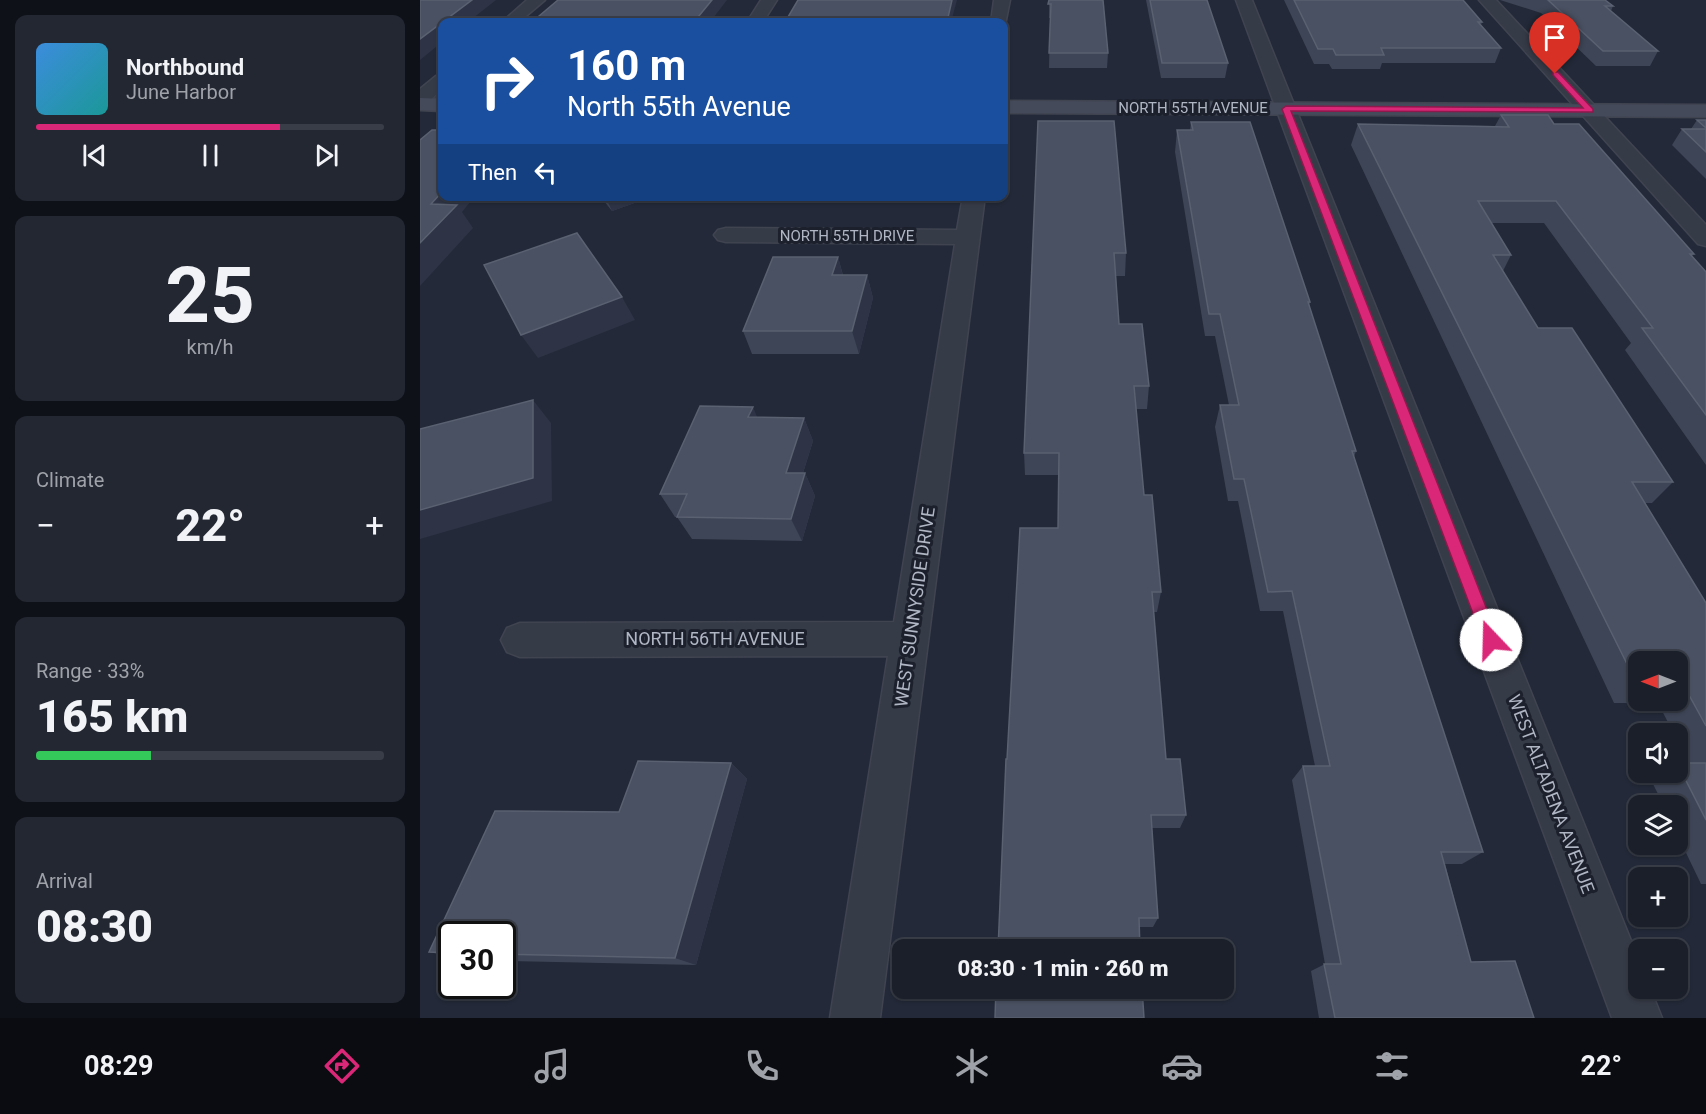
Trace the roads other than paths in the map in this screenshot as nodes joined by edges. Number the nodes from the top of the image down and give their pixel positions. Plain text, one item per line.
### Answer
1 (537, 0) edge
2 (770, 0) edge
3 (1002, 0) edge
4 (1244, 0) edge
5 (1486, 0) edge
6 (515, 18) edge
7 (757, 18) edge
8 (1000, 18) edge
9 (438, 83) edge
10 (420, 99) edge
11 (420, 104) edge
12 (438, 105) edge
13 (1008, 108) edge
14 (1286, 109) junction
15 (1590, 110) junction
16 (1706, 111) edge
17 (973, 201) edge
18 (726, 236) dead end
19 (968, 237) junction
20 (1706, 239) edge
21 (910, 639) junction
22 (519, 640) dead end
23 (855, 1018) edge
24 (1637, 1018) edge

1 - 6 street
2 - 7 street
3 - 8 street
4 - 14 street, WEST ALTADENA AVENUE
5 - 15 street
9 - 10 street
11 - 12 street
13 - 14 street, NORTH 55TH AVENUE
14 - 15 street, NORTH 55TH AVENUE
14 - 24 street, WEST ALTADENA AVENUE
15 - 16 street, NORTH 55TH AVENUE
15 - 20 street
17 - 19 street, WEST SUNNYSIDE DRIVE
18 - 19 street, NORTH 55TH DRIVE
19 - 21 street, WEST SUNNYSIDE DRIVE
21 - 22 street, NORTH 56TH AVENUE
21 - 23 street, WEST SUNNYSIDE DRIVE

